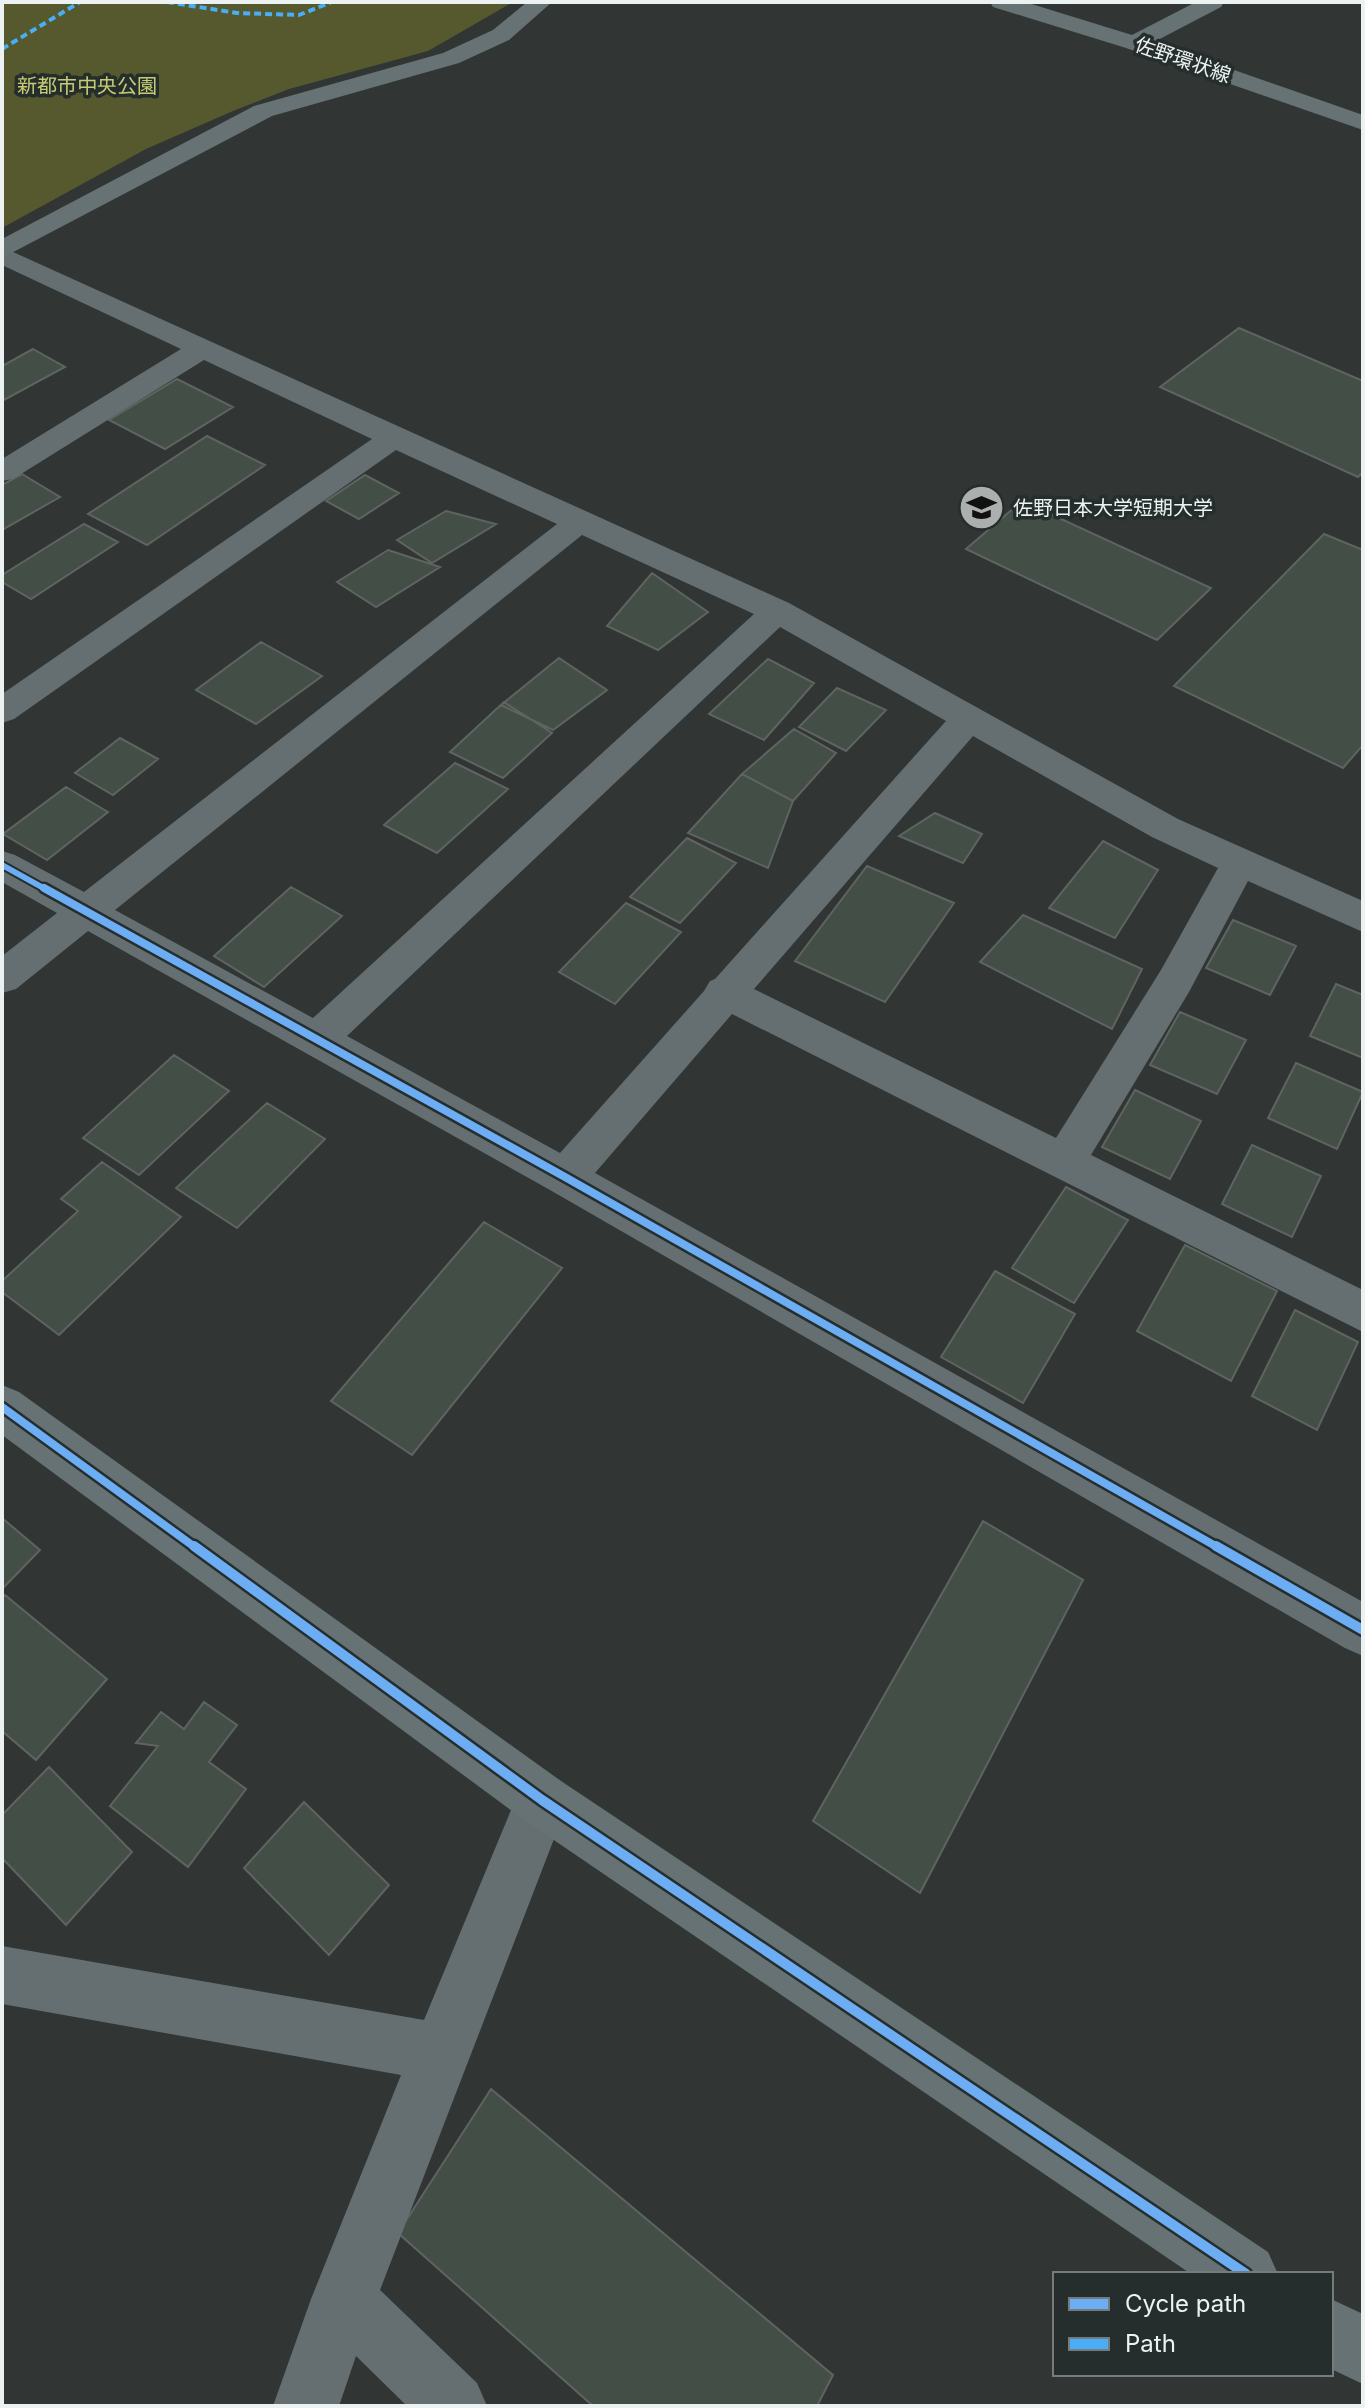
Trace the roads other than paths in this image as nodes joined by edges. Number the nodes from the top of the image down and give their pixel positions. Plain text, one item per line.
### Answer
1 (541, 2) edge
2 (1001, 2) edge
3 (1213, 2) edge
4 (1134, 43) junction
5 (1363, 123) edge
6 (2, 253) edge
7 (202, 349) junction
8 (394, 438) junction
9 (2, 472) edge
10 (580, 521) junction
11 (777, 611) junction
12 (2, 711) edge
13 (968, 719) junction
14 (1240, 862) junction
15 (2, 865) edge
16 (84, 913) junction
17 (1363, 917) edge
18 (2, 978) edge
19 (724, 992) junction
20 (318, 1038) junction
21 (1064, 1162) junction
22 (565, 1177) junction
23 (1363, 1312) edge
24 (2, 1407) edge
25 (1363, 1630) edge
26 (542, 1800) junction
27 (2, 1975) edge
28 (439, 2052) junction
29 (1243, 2272) edge
30 (343, 2299) junction
31 (1333, 2332) edge
32 (1363, 2352) edge
33 (306, 2406) edge
34 (454, 2406) edge

1 - 6 street
2 - 4 street, 佐野環状線
3 - 4 street
4 - 5 street, 佐野環状線
6 - 7 street
7 - 8 street
7 - 9 street
8 - 10 street
8 - 12 street
10 - 11 street
10 - 16 street
11 - 13 street
11 - 20 street
13 - 14 street
13 - 19 street
14 - 17 street
14 - 21 street
15 - 16 street
16 - 18 street
16 - 20 street
19 - 21 street
19 - 22 street
20 - 22 street
21 - 23 street
22 - 25 street
24 - 26 street
26 - 28 street
26 - 29 street
27 - 28 street
28 - 30 street
30 - 33 street
30 - 34 street
31 - 32 street

